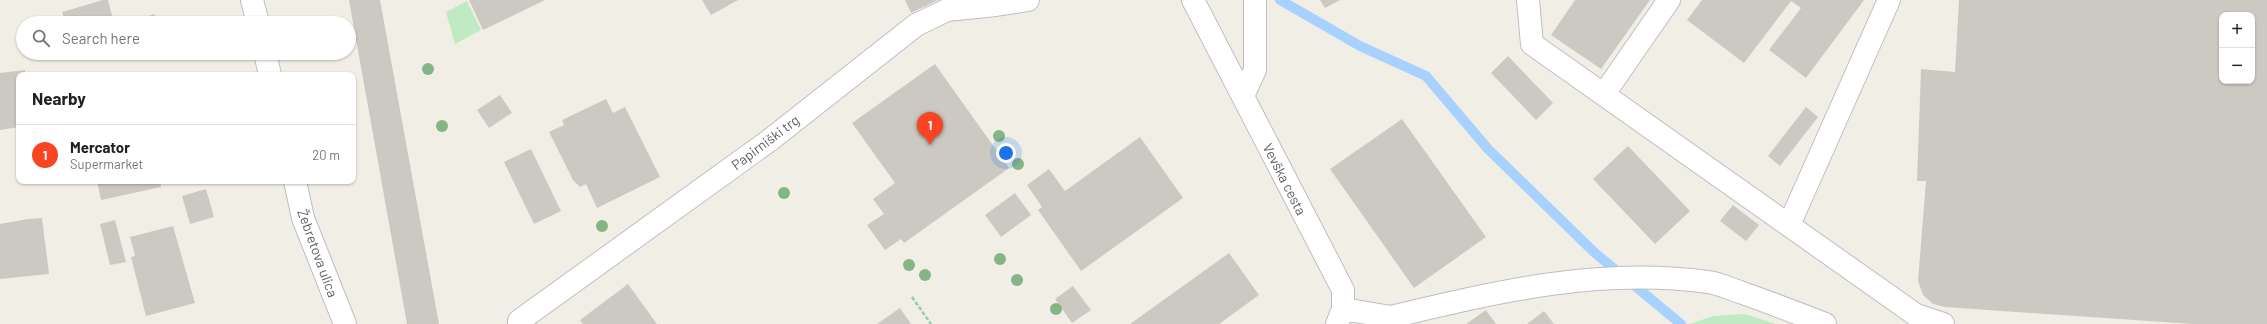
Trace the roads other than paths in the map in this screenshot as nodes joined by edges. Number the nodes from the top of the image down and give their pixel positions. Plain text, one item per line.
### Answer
1 (252, 0) edge
2 (1028, 0) edge
3 (1193, 0) edge
4 (1255, 0) edge
5 (1528, 0) edge
6 (1669, 0) edge
7 (1889, 0) edge
8 (256, 16) edge
9 (267, 60) edge
10 (269, 72) edge
11 (1604, 94) junction
12 (1243, 96) junction
13 (296, 184) edge
14 (1789, 225) junction
15 (1340, 316) edge
16 (1394, 321) edge
17 (345, 324) edge
18 (519, 324) edge
19 (1825, 324) edge
20 (1943, 324) edge

1 - 8 street
2 - 18 street, Papirniški trg
3 - 12 street, Vevška cesta
4 - 12 street
5 - 11 street
6 - 11 street
7 - 14 street
9 - 10 street
11 - 14 street
12 - 15 street, Vevška cesta
13 - 17 street, Žebretova ulica
14 - 20 street
15 - 16 street, Vevška cesta
16 - 19 street

